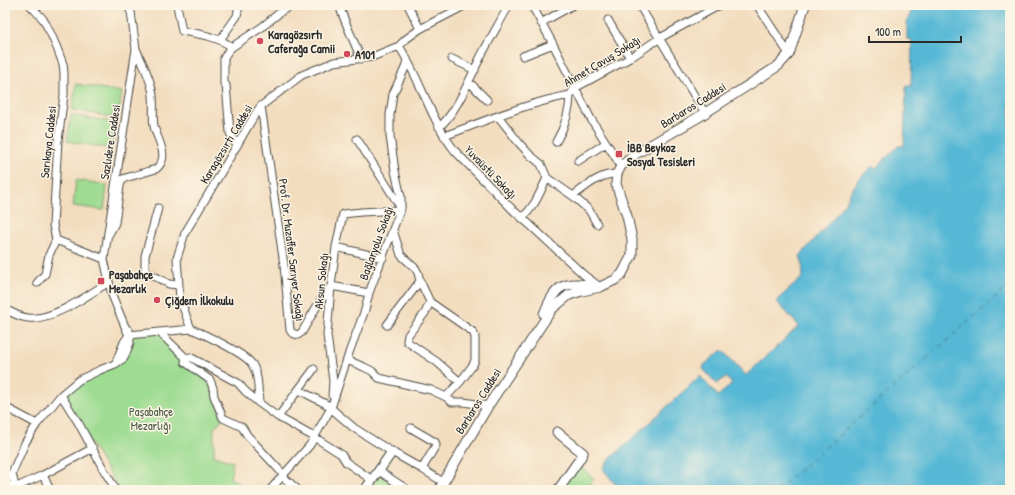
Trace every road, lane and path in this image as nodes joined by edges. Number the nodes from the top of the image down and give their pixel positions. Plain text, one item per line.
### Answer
1 (30, 5) edge
2 (127, 5) edge
3 (177, 5) edge
4 (239, 5) edge
5 (295, 5) edge
6 (339, 5) edge
7 (408, 5) edge
8 (466, 5) edge
9 (509, 5) edge
10 (530, 5) edge
11 (573, 5) edge
12 (639, 5) edge
13 (720, 5) edge
14 (756, 5) edge
15 (805, 5) edge
16 (131, 9) edge
17 (608, 20) dead end
18 (541, 23) junction
19 (420, 28) junction
20 (660, 38) junction
21 (220, 40) junction
22 (553, 44) junction
23 (399, 46) junction
24 (232, 47) junction
25 (136, 49) junction
26 (789, 54) junction
27 (523, 56) dead end
28 (630, 58) junction
29 (361, 59) junction
30 (408, 59) junction
31 (452, 59) dead end
32 (474, 70) junction
33 (469, 82) junction
34 (575, 88) junction
35 (570, 95) junction
36 (487, 100) dead end
37 (261, 106) junction
38 (705, 113) junction
39 (498, 116) junction
40 (439, 128) junction
41 (444, 136) junction
42 (358, 139) dead end
43 (556, 142) dead end
44 (606, 143) junction
45 (237, 146) junction
46 (578, 161) dead end
47 (619, 170) junction
48 (547, 178) junction
49 (573, 196) junction
50 (158, 208) dead end
51 (400, 209) junction
52 (522, 218) junction
53 (597, 224) dead end
54 (393, 230) junction
55 (107, 237) junction
56 (56, 240) junction
57 (336, 247) junction
58 (383, 258) junction
59 (104, 259) junction
60 (420, 280) junction
61 (109, 282) junction
62 (37, 283) dead end
63 (179, 285) junction
64 (330, 286) junction
65 (600, 287) junction
66 (369, 293) junction
67 (430, 302) junction
68 (5, 309) edge
69 (387, 325) dead end
70 (190, 329) junction
71 (159, 332) junction
72 (129, 335) junction
73 (186, 358) junction
74 (347, 360) junction
75 (314, 369) dead end
76 (460, 382) junction
77 (299, 390) junction
78 (61, 396) junction
79 (446, 397) junction
80 (259, 403) junction
81 (488, 406) junction
82 (5, 407) edge
83 (331, 408) junction
84 (278, 417) junction
85 (37, 424) junction
86 (411, 428) dead end
87 (557, 432) dead end
88 (314, 437) junction
89 (93, 448) junction
90 (392, 452) junction
91 (422, 469) junction
92 (379, 471) junction
93 (12, 473) junction
94 (283, 475) junction
95 (42, 476) junction
96 (5, 480) edge
97 (372, 480) junction
98 (441, 486) edge
99 (10, 490) edge
100 (50, 490) edge
101 (116, 490) edge
102 (270, 490) edge
103 (298, 490) edge
104 (365, 490) edge
105 (408, 490) edge
106 (558, 490) edge

1 - 56 street, Sarıkaya Caddesi
2 - 16 street, Sazlıdere Caddesi
3 - 21 street
4 - 21 street
5 - 24 street
6 - 29 street
7 - 19 street
8 - 19 street, Karagözsırtı Caddesi
9 - 32 street
10 - 18 street
11 - 18 street
12 - 20 street
13 - 20 street, Ahmet Çavuş Sokağı
14 - 26 street
15 - 26 main road, Barbaros Caddesi
16 - 25 street, Sazlıdere Caddesi
17 - 28 street
18 - 22 street
19 - 23 street, Karagözsırtı Caddesi
20 - 28 street, Ahmet Çavuş Sokağı
20 - 38 street
21 - 24 street
22 - 27 street
22 - 34 street
23 - 29 street, Karagözsırtı Caddesi
23 - 30 street, Yuvaüstü Sokağı
24 - 45 street
25 - 55 street, Sazlıdere Caddesi
25 - 55 street
26 - 38 main road, Barbaros Caddesi
28 - 34 street, Ahmet Çavuş Sokağı
29 - 37 street, Karagözsırtı Caddesi
30 - 40 street, Yuvaüstü Sokağı
30 - 51 street, Bağlaryolu Sokağı
31 - 32 street
32 - 33 street
33 - 36 street
33 - 40 street
34 - 35 street, Ahmet Çavuş Sokağı
34 - 44 street
35 - 39 street, Ahmet Çavuş Sokağı
35 - 43 street
37 - 45 street, Karagözsırtı Caddesi
37 - 64 street, Prof. Dr. Muzaffer Sarıyer Sokağı
38 - 47 main road, Barbaros Caddesi
39 - 41 street, Ahmet Çavuş Sokağı
39 - 48 street
40 - 41 street, Yuvaüstü Sokağı
41 - 52 street, Yuvaüstü Sokağı
42 - 51 street
44 - 46 street
44 - 47 street
45 - 63 street, Karagözsırtı Caddesi
47 - 49 street
47 - 65 main road
48 - 49 street
48 - 52 street
49 - 53 street
50 - 63 street
51 - 54 street, Bağlaryolu Sokağı
51 - 57 street, Aksun Sokağı
52 - 65 street, Yuvaüstü Sokağı
54 - 58 street, Bağlaryolu Sokağı
54 - 60 street
55 - 59 street, Sazlıdere Caddesi
56 - 59 street
56 - 62 street
57 - 58 street
57 - 64 street, Aksun Sokağı
58 - 66 street, Bağlaryolu Sokağı
59 - 61 street, Sazlıdere Caddesi
60 - 67 street
60 - 69 street
61 - 68 street
61 - 72 street, Sazlıdere Caddesi
63 - 70 street, Karagözsırtı Caddesi
64 - 66 street
64 - 83 street, Aksun Sokağı
65 - 81 main road, Barbaros Caddesi
66 - 74 street, Bağlaryolu Sokağı
67 - 76 street
67 - 76 street
70 - 71 street
70 - 80 street
71 - 72 street
71 - 73 street
72 - 78 street
73 - 80 street
73 - 94 street
74 - 79 street
74 - 83 street, Bağlaryolu Sokağı
75 - 77 street
76 - 79 street
77 - 83 street
77 - 84 street
78 - 85 street
78 - 89 street
79 - 81 street
80 - 84 street
81 - 98 main road, Barbaros Caddesi
82 - 85 street
83 - 88 street
83 - 90 street
84 - 88 street
85 - 93 street
86 - 91 street
87 - 106 main road
88 - 94 street
88 - 97 street
89 - 95 street
89 - 101 street
90 - 91 street
90 - 92 main road
91 - 98 street
92 - 97 main road
92 - 105 street
93 - 96 street
93 - 99 street
94 - 102 street
94 - 103 street
95 - 99 street
95 - 100 street
97 - 104 main road

